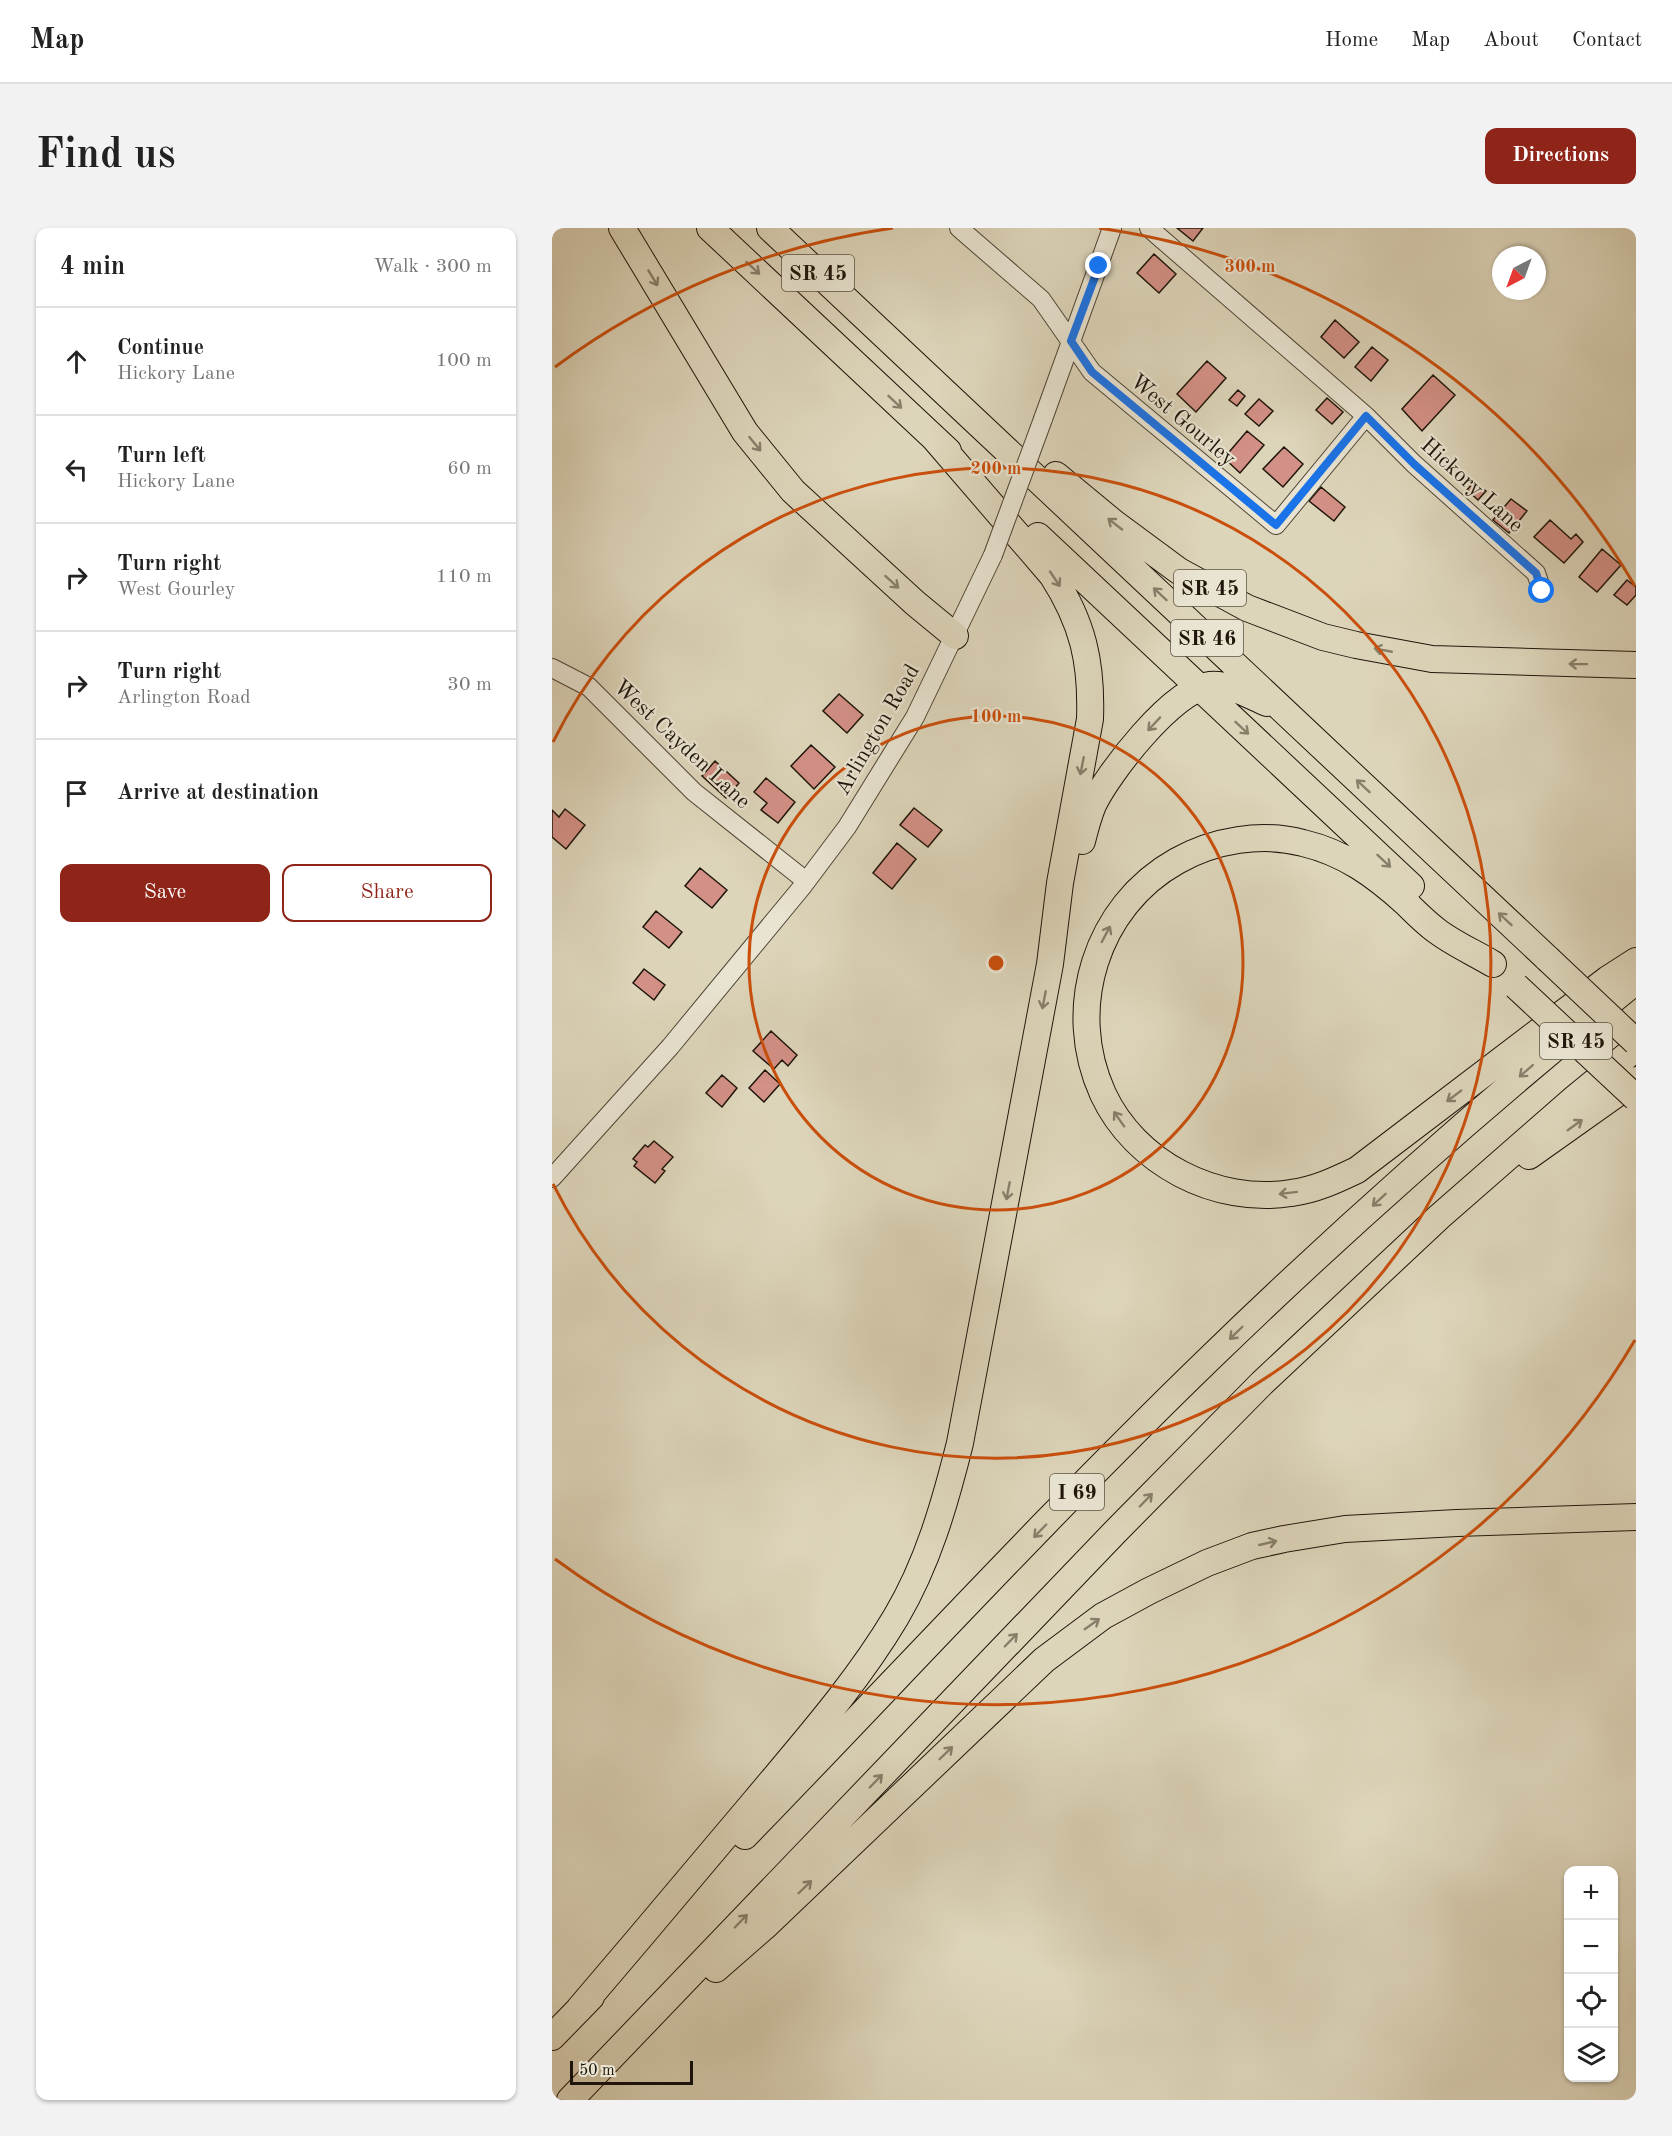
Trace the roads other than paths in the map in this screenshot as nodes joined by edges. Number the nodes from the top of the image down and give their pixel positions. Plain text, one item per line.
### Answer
1 (622, 228) edge
2 (710, 228) edge
3 (770, 228) edge
4 (959, 228) edge
5 (1112, 228) edge
6 (1149, 228) edge
7 (865, 318) junction
8 (1071, 341) junction
9 (1366, 416) junction
10 (935, 439) junction
11 (1542, 591) dead end
12 (955, 636) junction
13 (1636, 666) edge
14 (552, 668) edge
15 (1199, 688) junction
16 (1281, 708) junction
17 (806, 881) junction
18 (1636, 961) edge
19 (1050, 964) junction
20 (1493, 964) junction
21 (1636, 981) edge
22 (1636, 1042) edge
23 (1636, 1048) edge
24 (1636, 1080) edge
25 (1636, 1098) edge
26 (552, 1178) edge
27 (1439, 1217) junction
28 (1636, 1517) edge
29 (579, 2009) junction
30 (552, 2037) edge
31 (589, 2080) junction
32 (570, 2100) edge

1 -> 12 highway
2 -> 10 highway, SR 45
3 - 7 highway, SR 45
4 - 8 street, West Gourley
5 - 8 street, Arlington Road
6 - 9 street, Hickory Lane
13 -> 7 highway, SR 45
16 -> 7 highway, SR 46
8 - 9 street, West Gourley
8 - 12 street, Arlington Road, bridge
9 - 11 street, Hickory Lane
10 - 15 highway, SR 45
10 -> 19 highway
12 - 17 street, Arlington Road
14 - 17 street, West Cayden Lane
15 - 16 highway
15 -> 19 highway
15 -> 20 highway, SR 45
22 -> 16 highway, SR 46, bridge
17 - 26 street, Arlington Road
18 -> 20 highway
19 -> 29 highway
20 - 25 highway, SR 45, bridge
21 -> 29 highway, I 69
23 - 27 highway, I 69
27 -> 24 highway
31 -> 27 highway, I 69
31 -> 28 highway
29 - 30 highway, I 69
31 - 32 highway, I 69

